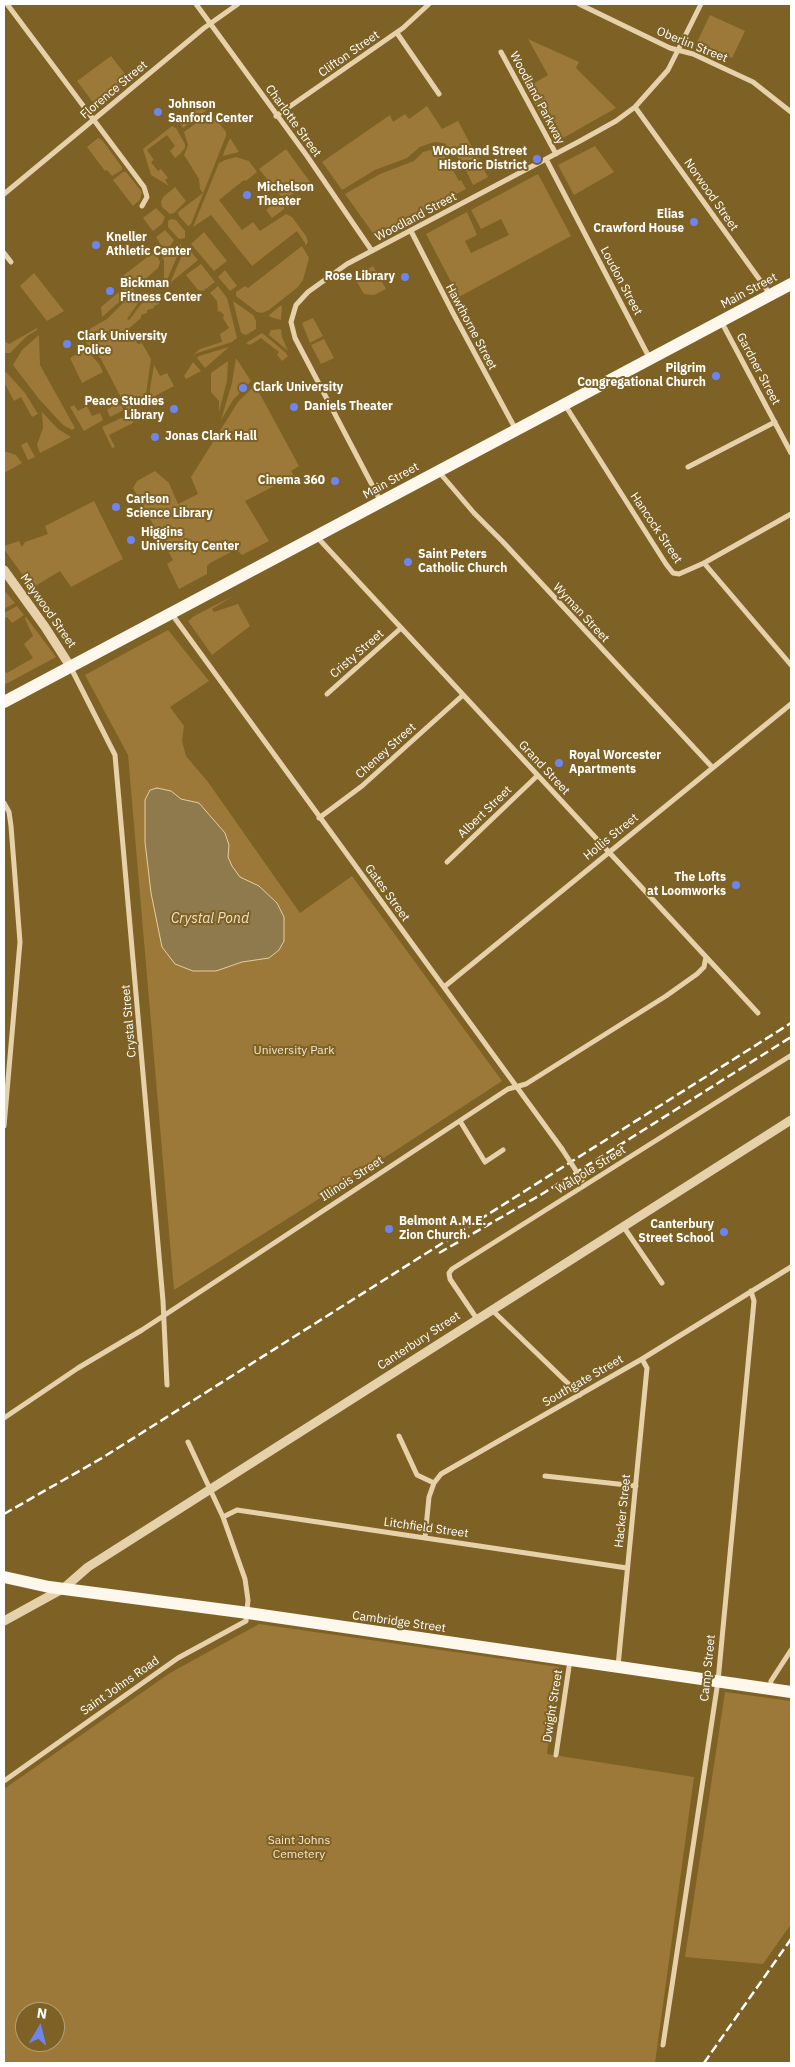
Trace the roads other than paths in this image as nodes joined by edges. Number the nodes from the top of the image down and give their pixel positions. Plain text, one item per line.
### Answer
1 (7, 4) edge
2 (196, 4) edge
3 (238, 4) edge
4 (429, 4) edge
5 (580, 4) edge
6 (701, 4) edge
7 (210, 24) junction
8 (397, 32) junction
9 (679, 49) junction
10 (501, 52) dead end
11 (439, 94) dead end
12 (635, 107) junction
13 (791, 112) edge
14 (276, 116) junction
15 (94, 120) junction
16 (556, 154) junction
17 (546, 159) junction
18 (4, 194) edge
19 (142, 206) dead end
20 (411, 231) junction
21 (372, 251) junction
22 (4, 253) edge
23 (11, 262) dead end
24 (791, 284) edge
25 (770, 295) junction
26 (721, 321) junction
27 (650, 359) junction
28 (565, 404) junction
29 (775, 422) junction
30 (516, 430) junction
31 (791, 453) edge
32 (688, 467) dead end
33 (438, 471) junction
34 (381, 503) junction
35 (791, 514) edge
36 (316, 537) junction
37 (704, 563) junction
38 (4, 570) edge
39 (170, 613) junction
40 (401, 628) junction
41 (791, 665) edge
42 (70, 666) junction
43 (326, 694) dead end
44 (463, 695) junction
45 (4, 700) edge
46 (791, 704) edge
47 (712, 767) junction
48 (538, 776) junction
49 (4, 803) edge
50 (319, 818) junction
51 (608, 852) junction
52 (447, 862) dead end
53 (706, 957) junction
54 (444, 987) junction
55 (758, 1013) dead end
56 (791, 1057) edge
57 (517, 1087) junction
58 (791, 1120) edge
59 (460, 1122) junction
60 (4, 1126) edge
61 (503, 1150) dead end
62 (585, 1182) junction
63 (623, 1226) junction
64 (791, 1267) edge
65 (662, 1283) dead end
66 (751, 1291) junction
67 (492, 1310) junction
68 (164, 1314) junction
69 (477, 1319) junction
70 (642, 1359) junction
71 (167, 1385) dead end
72 (580, 1395) junction
73 (4, 1418) edge
74 (399, 1436) dead end
75 (188, 1442) dead end
76 (544, 1476) dead end
77 (434, 1483) junction
78 (636, 1486) junction
79 (211, 1490) junction
80 (223, 1517) junction
81 (425, 1538) junction
82 (627, 1568) junction
83 (4, 1577) edge
84 (64, 1588) junction
85 (248, 1613) junction
86 (4, 1621) edge
87 (791, 1650) edge
88 (570, 1660) junction
89 (618, 1667) junction
90 (718, 1681) junction
91 (770, 1689) junction
92 (791, 1692) edge
93 (556, 1755) dead end
94 (4, 1781) edge
95 (663, 2045) dead end

1 - 15 street
2 - 7 street, Charlotte Street
3 - 7 street, Florence Street
4 - 8 street, Clifton Street
5 - 9 street, Oberlin Street
6 - 9 street, Woodland Street
7 - 14 street, Charlotte Street
7 - 15 street, Florence Street
8 - 11 street
8 - 14 street, Clifton Street
9 - 12 street, Woodland Street
9 - 13 street, Oberlin Street
10 - 16 street, Woodland Parkway
12 - 16 street, Woodland Street
12 - 25 street, Norwood Street
14 - 21 street, Charlotte Street
15 - 18 street, Florence Street
15 - 19 street
16 - 17 street, Woodland Street
17 - 20 street, Woodland Street
17 - 27 street, Loudon Street
20 - 21 street, Woodland Street
20 - 30 street, Hawthorne Street
21 - 34 street, Woodland Street
22 - 23 street
24 - 25 main road, Main Street
25 - 26 main road, Main Street
26 - 27 main road, Main Street
26 - 29 street, Gardner Street
27 - 28 main road, Main Street
28 - 30 main road, Main Street
28 - 37 street, Hancock Street
29 - 31 street, Gardner Street
29 - 32 street
30 - 33 main road, Main Street
33 - 34 main road, Main Street
33 - 47 street, Wyman Street
34 - 36 main road, Main Street
35 - 37 street
36 - 39 main road, Main Street
36 - 40 street, Grand Street
37 - 41 street
38 - 42 street, Maywood Street
39 - 42 main road, Main Street
39 - 50 street, Gates Street
40 - 43 street, Cristy Street
40 - 44 street, Grand Street
42 - 45 main road, Main Street
42 - 68 street, Crystal Street
44 - 48 street, Grand Street
44 - 50 street, Cheney Street
46 - 47 street, Hollis Street
47 - 51 street, Hollis Street
48 - 51 street, Grand Street
48 - 52 street, Albert Street
49 - 60 street
50 - 54 street, Gates Street
51 - 53 street, Grand Street
51 - 54 street, Hollis Street
53 - 55 street, Grand Street
53 - 57 street, Illinois Street
54 - 57 street, Gates Street
56 - 62 street, Walpole Street
57 - 59 street, Illinois Street
57 - 62 street, Gates Street, bridge
58 - 63 street, Canterbury Street
59 - 61 street
59 - 68 street, Illinois Street
62 - 69 street, Walpole Street
63 - 65 street
63 - 67 street, Canterbury Street
64 - 66 street, Southgate Street
66 - 70 street, Southgate Street
66 - 90 street, Camp Street
67 - 69 street, Canterbury Street
67 - 72 street
68 - 71 street, Crystal Street
68 - 73 street, Illinois Street
69 - 79 street, Canterbury Street
70 - 72 street, Southgate Street
70 - 78 street, Hacker Street
72 - 77 street, Southgate Street
74 - 77 street
75 - 79 street
76 - 78 street
77 - 81 street
78 - 82 street, Hacker Street
79 - 80 street
79 - 84 street, Canterbury Street
80 - 81 street, Litchfield Street
80 - 85 street
81 - 82 street, Litchfield Street
82 - 89 street, Hacker Street
83 - 84 main road, Cambridge Street
84 - 85 main road, Cambridge Street
84 - 86 street, Canterbury Street
85 - 88 main road, Cambridge Street
85 - 94 street, Saint Johns Road
87 - 91 street
88 - 89 main road, Cambridge Street
88 - 93 street, Dwight Street
89 - 90 main road, Cambridge Street
90 - 91 main road, Cambridge Street
90 - 95 street, Camp Street
91 - 92 main road, Cambridge Street

